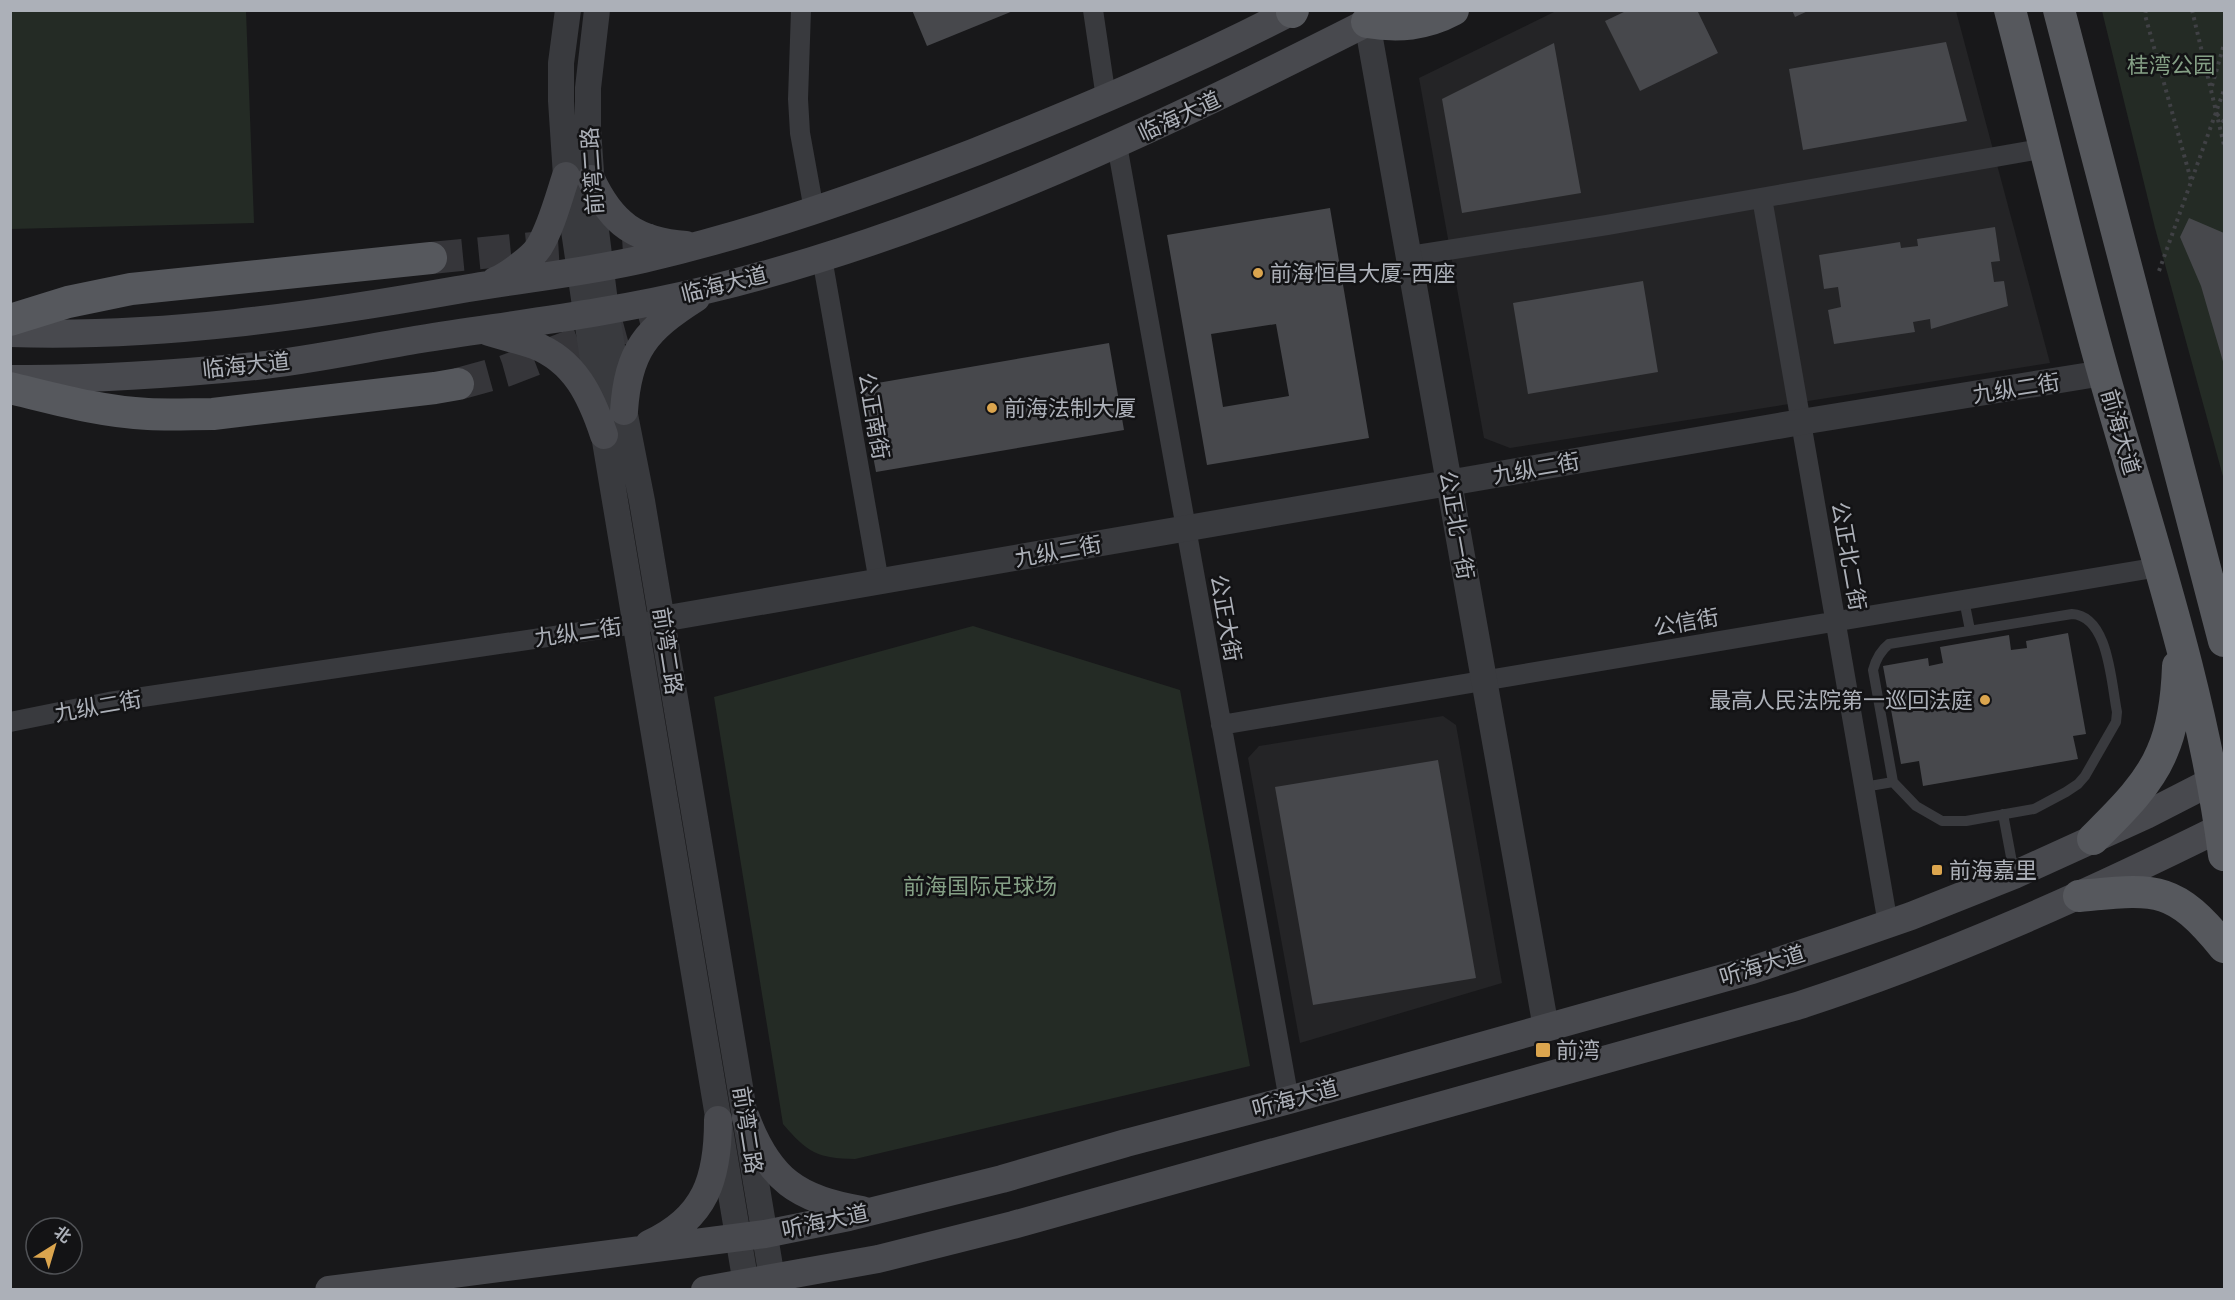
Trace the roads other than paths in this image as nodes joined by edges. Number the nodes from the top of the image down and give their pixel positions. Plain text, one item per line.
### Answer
1 (568, 10) edge
2 (597, 10) edge
3 (801, 10) edge
4 (1093, 10) edge
5 (1453, 10) edge
6 (2010, 10) edge
7 (2059, 10) edge
8 (1293, 11) edge
9 (1379, 16) edge
10 (1106, 98) junction
11 (1117, 145) junction
12 (2046, 148) junction
13 (578, 177) junction
14 (1762, 198) junction
15 (814, 210) junction
16 (694, 245) junction
17 (1410, 256) junction
18 (431, 258) tunnel mouth
19 (822, 258) junction
20 (591, 270) junction
21 (484, 285) junction
22 (707, 290) junction
23 (596, 312) junction
24 (10, 320) edge
25 (481, 330) junction
26 (10, 333) edge
27 (2103, 373) junction
28 (10, 379) edge
29 (458, 384) tunnel mouth
30 (10, 388) edge
31 (624, 411) junction
32 (1801, 422) junction
33 (604, 435) junction
34 (1450, 483) junction
35 (1186, 529) junction
36 (2159, 567) junction
37 (879, 582) junction
38 (1964, 600) junction
39 (662, 620) junction
40 (1836, 621) junction
41 (635, 624) junction
42 (1970, 630) junction
43 (2223, 631) edge
44 (2179, 641) junction
45 (1485, 680) junction
46 (10, 722) edge
47 (1221, 724) junction
48 (2218, 778) edge
49 (1893, 782) junction
50 (1864, 787) junction
51 (2003, 814) junction
52 (2223, 836) edge
53 (2092, 839) junction
54 (2014, 875) junction
55 (2079, 896) junction
56 (1888, 924) junction
57 (2224, 947) edge
58 (1546, 1028) junction
59 (1289, 1100) junction
60 (732, 1119) junction
61 (873, 1211) junction
62 (752, 1236) junction
63 (635, 1251) junction
64 (878, 1259) junction
65 (760, 1285) edge
66 (329, 1290) edge
67 (705, 1290) edge
68 (826, 1290) edge

1 - 13 street, 前湾二路
2 - 13 street, 前湾二路
3 - 15 street
4 - 10 street
5 - 9 main road
6 - 12 main road, 前海大道
7 - 43 main road, 前海大道
8 - 10 main road, 临海大道
9 - 11 main road, 临海大道
9 - 17 street, 公正北一街
10 - 15 main road, 临海大道
11 - 19 main road, 临海大道
11 - 35 street, 公正大街
12 - 14 street
12 - 27 main road, 前海大道
13 - 16 main road
13 - 20 street, 前湾二路
13 - 21 main road
14 - 17 street
14 - 32 street, 公正北二街
15 - 16 main road, 临海大道
16 - 20 main road, 临海大道
17 - 34 street, 公正北一街
18 - 24 main road
19 - 22 main road, 临海大道
19 - 37 street, 公正南街
20 - 21 main road, 临海大道
20 - 23 street, 前湾二路
21 - 26 main road, 临海大道
22 - 23 main road, 临海大道
22 - 31 main road
23 - 25 main road, 临海大道
23 - 31 street, 前湾二路
23 - 33 street, 前湾二路
25 - 28 main road, 临海大道
25 - 33 main road
27 - 32 street, 九纵二街
27 - 36 main road, 前海大道
29 - 30 main road
31 - 39 street, 前湾二路
32 - 34 street, 九纵二街
32 - 40 street, 公正北二街
33 - 41 street, 前湾二路
34 - 35 street, 九纵二街
34 - 45 street, 公正北一街
35 - 37 street, 九纵二街
35 - 47 street, 公正大街
36 - 38 street, 公信街
36 - 44 main road, 前海大道
37 - 39 street, 九纵二街
38 - 40 street, 公信街
38 - 42 lane
39 - 41 street, 九纵二街
39 - 60 street, 前湾二路
40 - 45 street, 公信街
40 - 50 street, 公正北二街
41 - 46 street, 九纵二街
41 - 60 street, 前湾二路
42 - 49 lane
42 - 51 lane
44 - 48 main road, 前海大道
44 - 53 main road
45 - 47 street, 公信街
45 - 58 street, 公正北一街
47 - 59 street, 公正大街
48 - 52 main road, 前海大道
48 - 53 main road, 听海大道
49 - 50 lane
49 - 51 lane
50 - 56 street, 公正北二街
51 - 54 lane
52 - 55 main road, 听海大道
53 - 54 main road, 听海大道
54 - 56 main road, 听海大道
55 - 57 main road
55 - 64 main road, 听海大道
56 - 58 main road, 听海大道
58 - 59 main road, 听海大道
59 - 61 main road, 听海大道
60 - 61 main road
60 - 62 street, 前湾二路
60 - 63 main road
61 - 62 main road, 听海大道
62 - 63 main road, 听海大道
62 - 65 street, 前湾二路
63 - 66 main road, 听海大道
64 - 65 main road, 听海大道
64 - 68 main road
65 - 67 main road, 听海大道

